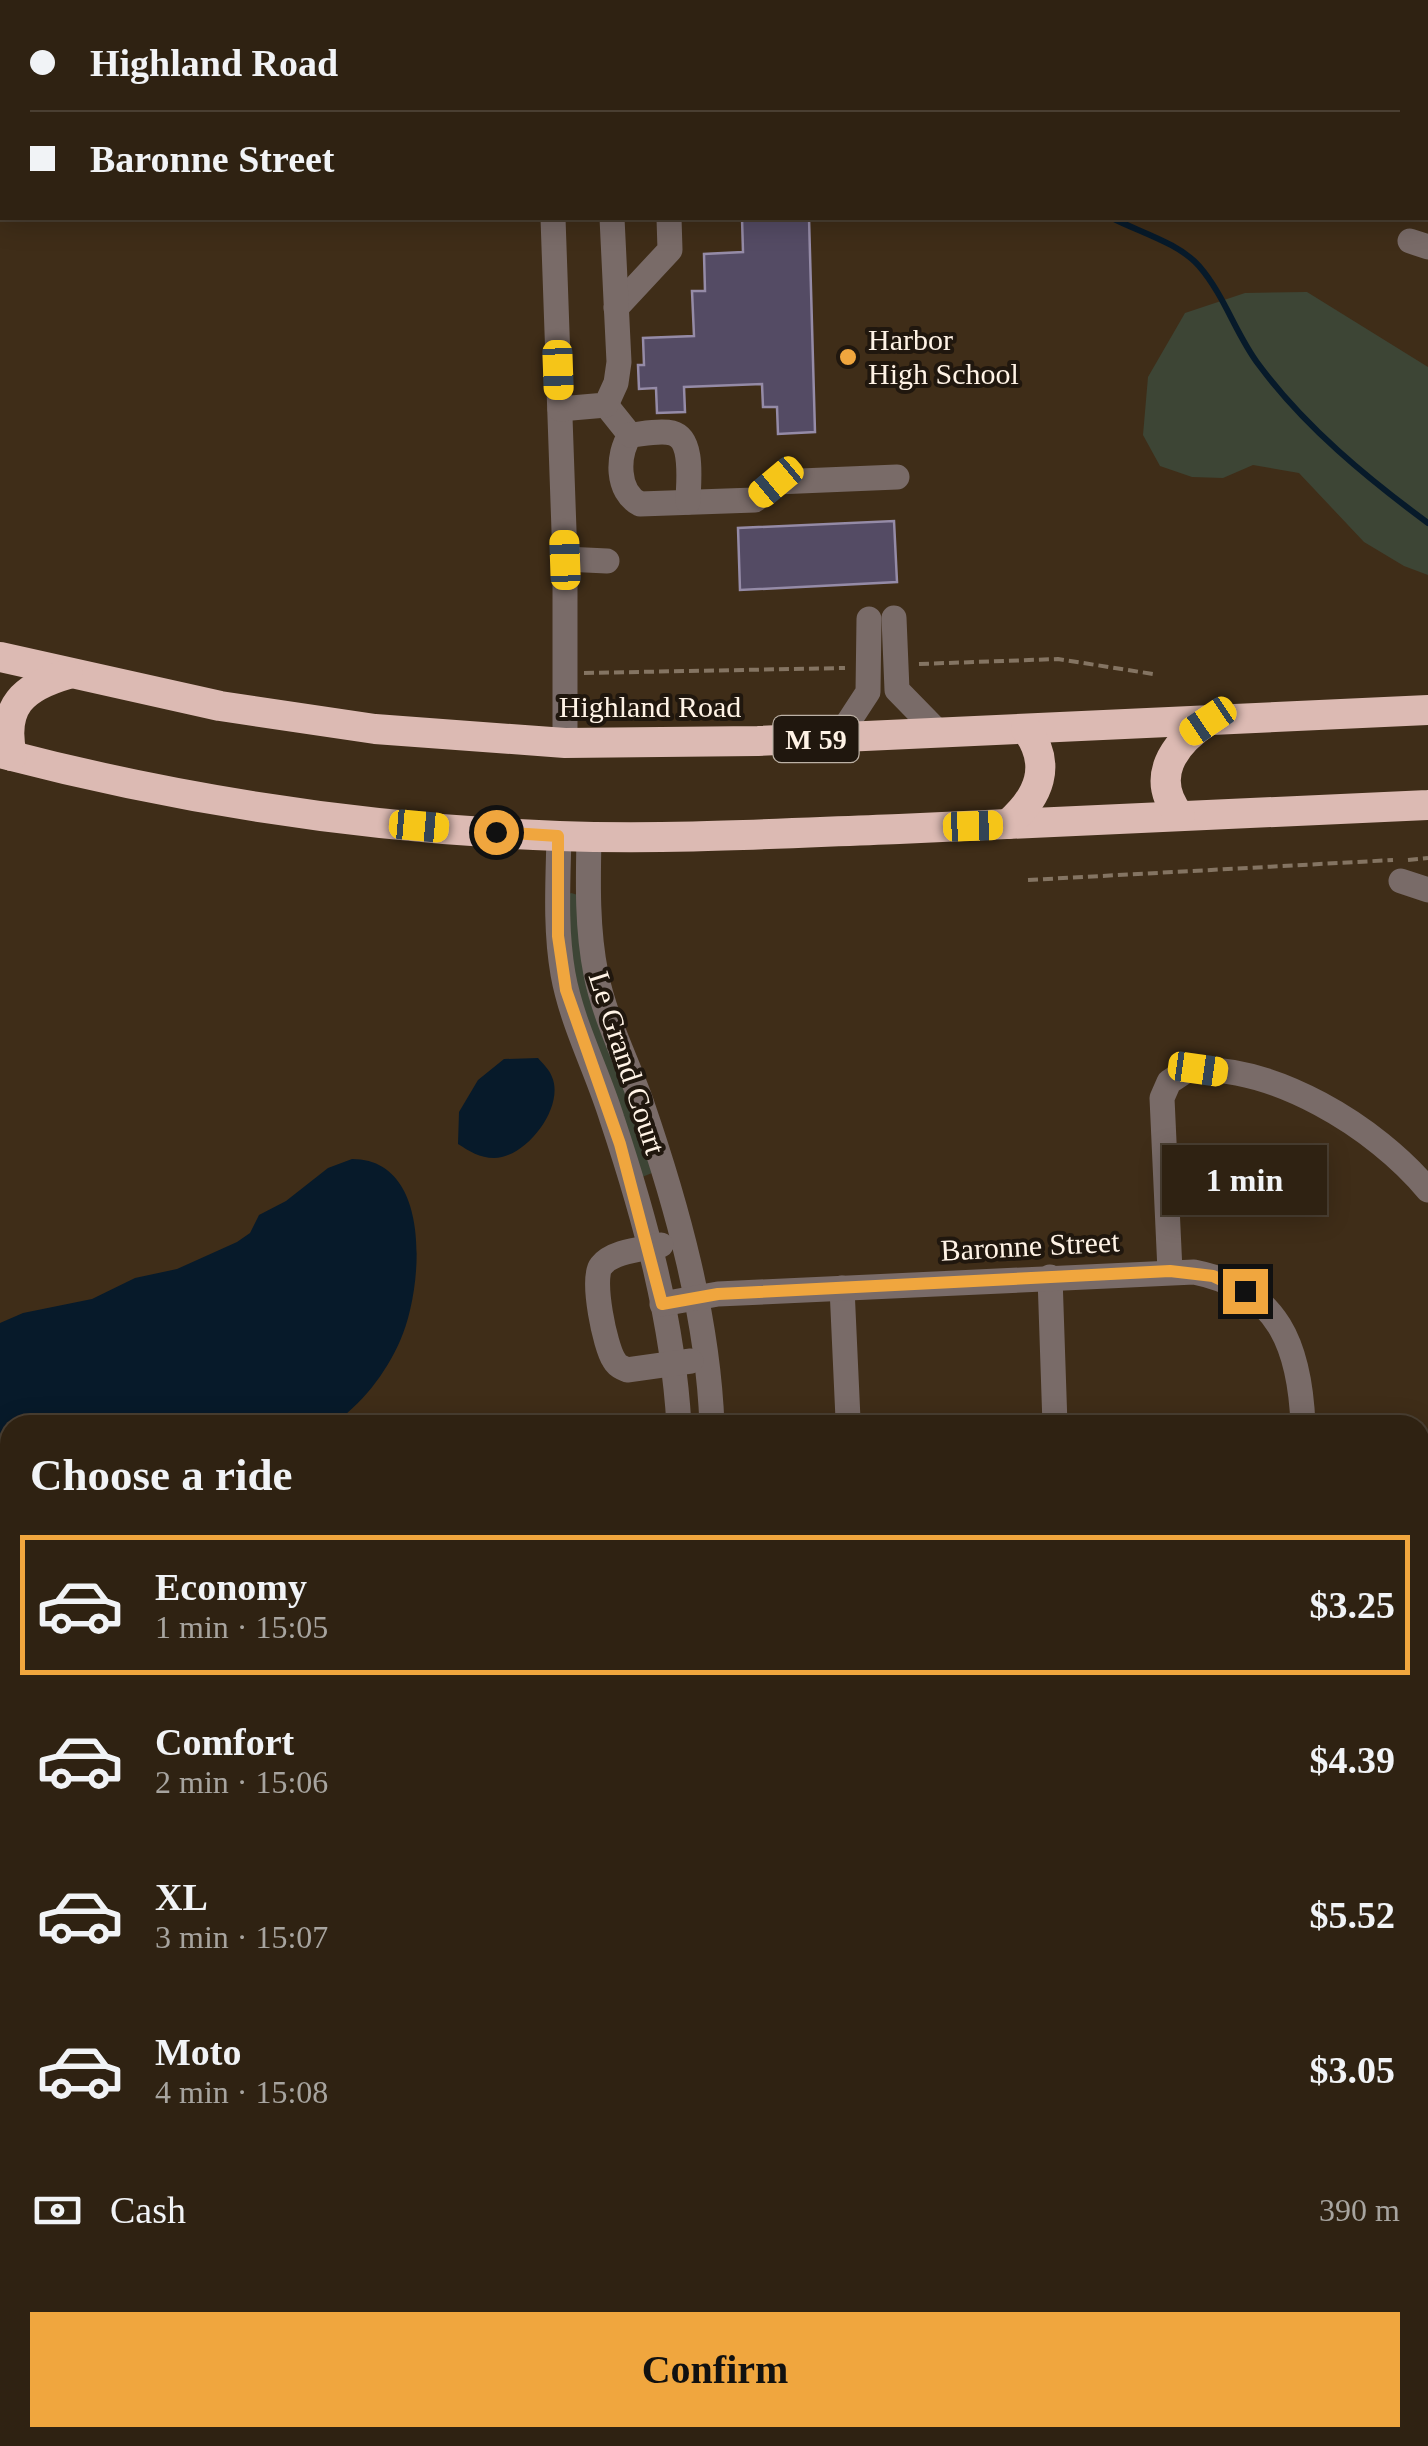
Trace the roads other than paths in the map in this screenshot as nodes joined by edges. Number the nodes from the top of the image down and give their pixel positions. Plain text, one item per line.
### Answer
1 (553, 220) edge
2 (612, 220) edge
3 (669, 220) edge
4 (616, 308) junction
5 (606, 405) junction
6 (560, 409) junction
7 (630, 435) junction
8 (897, 476) dead end
9 (688, 502) junction
10 (565, 560) junction
11 (607, 561) dead end
12 (0, 657) edge
13 (68, 674) junction
14 (1428, 710) edge
15 (1208, 721) junction
16 (1026, 729) junction
17 (940, 734) junction
18 (838, 738) junction
19 (565, 743) junction
20 (6, 754) edge
21 (1428, 805) edge
22 (1180, 816) junction
23 (1008, 824) junction
24 (574, 836) junction
25 (1401, 882) dead end
26 (1428, 890) edge
27 (666, 1182) junction
28 (633, 1190) junction
29 (1428, 1190) edge
30 (681, 1240) junction
31 (649, 1248) junction
32 (1170, 1271) junction
33 (1050, 1277) junction
34 (842, 1288) junction
35 (695, 1296) junction
36 (662, 1304) junction
37 (707, 1358) junction
38 (674, 1364) junction
39 (679, 1415) edge
40 (711, 1415) edge
41 (848, 1415) edge
42 (1055, 1415) edge
43 (1302, 1415) edge

1 - 6 street
2 - 4 street
3 - 4 street
4 - 5 street
5 - 6 street
5 - 7 street
6 - 10 street
7 - 9 street
7 - 9 street
8 - 9 street
10 - 11 street
10 - 19 street
12 - 13 highway, Highland Road / M 59
13 - 19 highway, Highland Road / M 59
13 - 20 highway
14 - 15 highway, Highland Road / M 59
15 - 16 highway, Highland Road / M 59
15 - 22 highway
16 - 17 highway, Highland Road / M 59
16 - 23 highway
17 - 18 highway, Highland Road / M 59
17 - 18 street
18 - 19 highway, Highland Road / M 59
20 - 24 highway
21 - 22 highway
22 - 23 highway
23 - 24 highway
24 - 27 street, Le Grand Court
24 - 28 street, Le Grand Court
25 - 26 street
27 - 28 street
27 - 30 street, Le Grand Court
28 - 31 street, Le Grand Court
29 - 32 street
30 - 31 street
30 - 35 street, Le Grand Court
31 - 36 street, Le Grand Court
31 - 38 street
32 - 33 street, Baronne Street
32 - 43 street, Baronne Street
33 - 34 street, Baronne Street
33 - 42 street
34 - 35 street, Baronne Street
34 - 41 street
35 - 36 street, Baronne Street
35 - 37 street, Le Grand Court
36 - 38 street, Le Grand Court
37 - 38 street
37 - 40 street, Le Grand Court
38 - 39 street, Le Grand Court

